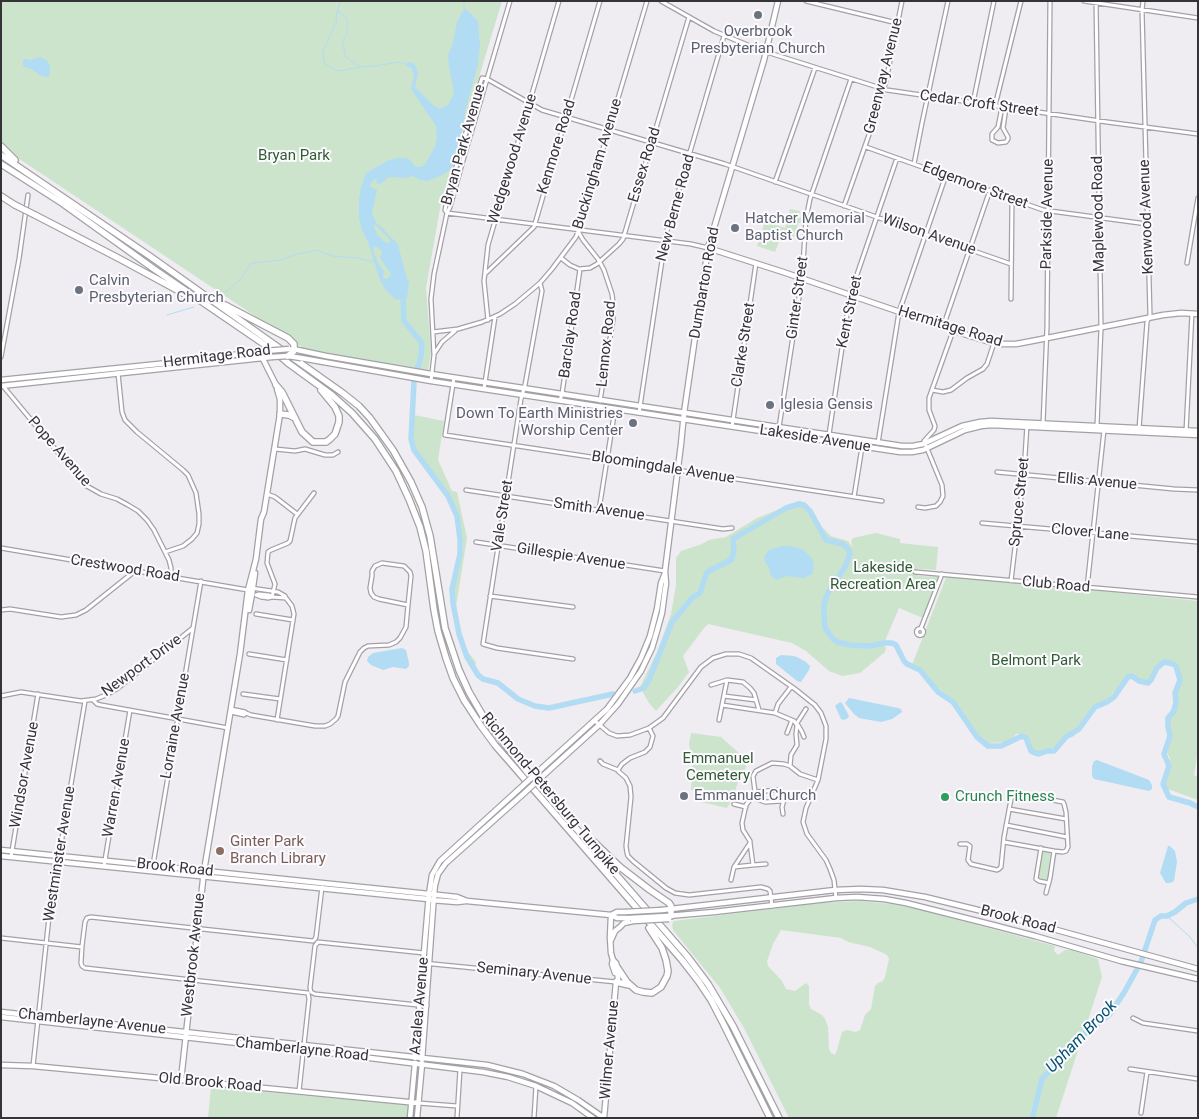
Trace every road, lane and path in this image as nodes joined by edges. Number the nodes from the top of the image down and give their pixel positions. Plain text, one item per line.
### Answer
1 (510, 1) edge
2 (559, 1) edge
3 (600, 1) edge
4 (647, 1) edge
5 (661, 1) edge
6 (778, 1) edge
7 (806, 1) edge
8 (902, 1) edge
9 (948, 1) edge
10 (994, 1) edge
11 (1021, 1) edge
12 (1050, 1) edge
13 (1084, 1) edge
14 (1143, 1) edge
15 (1096, 2) edge
16 (1142, 10) junction
17 (689, 17) junction
18 (1198, 18) edge
19 (897, 24) junction
20 (724, 36) junction
21 (766, 52) junction
22 (816, 68) junction
23 (487, 79) junction
24 (851, 79) junction
25 (884, 89) junction
26 (928, 96) junction
27 (530, 103) junction
28 (973, 103) junction
29 (995, 106) junction
30 (1004, 107) junction
31 (1049, 114) junction
32 (566, 118) junction
33 (1098, 120) junction
34 (1145, 127) junction
35 (609, 130) junction
36 (1198, 134) edge
37 (652, 143) junction
38 (1, 146) edge
39 (866, 147) junction
40 (690, 154) junction
41 (1, 155) edge
42 (897, 158) junction
43 (1, 164) edge
44 (914, 164) junction
45 (732, 167) junction
46 (25, 171) junction
47 (946, 175) junction
48 (775, 182) junction
49 (990, 190) junction
50 (811, 194) junction
51 (28, 195) dead end
52 (1, 196) edge
53 (1198, 198) edge
54 (1012, 199) junction
55 (844, 206) junction
56 (1048, 210) junction
57 (447, 213) junction
58 (876, 217) junction
59 (1099, 217) junction
60 (495, 219) junction
61 (535, 224) junction
62 (1147, 224) junction
63 (579, 230) junction
64 (925, 234) junction
65 (624, 236) junction
66 (665, 241) junction
67 (708, 248) junction
68 (969, 249) junction
69 (561, 258) junction
70 (600, 262) junction
71 (756, 263) junction
72 (1187, 263) dead end
73 (1011, 264) junction
74 (580, 269) junction
75 (484, 274) junction
76 (802, 278) junction
77 (540, 283) junction
78 (850, 295) junction
79 (207, 296) junction
80 (1011, 299) dead end
81 (898, 312) junction
82 (1192, 313) junction
83 (220, 314) junction
84 (1198, 314) edge
85 (495, 316) junction
86 (1149, 318) junction
87 (488, 320) junction
88 (943, 327) junction
89 (1101, 328) junction
90 (458, 329) junction
91 (953, 331) junction
92 (433, 332) junction
93 (1046, 339) junction
94 (994, 343) junction
95 (262, 352) junction
96 (291, 352) junction
97 (434, 355) junction
98 (1, 357) edge
99 (262, 358) junction
100 (118, 371) junction
101 (431, 374) junction
102 (305, 375) junction
103 (454, 378) junction
104 (431, 381) junction
105 (485, 383) junction
106 (2, 384) edge
107 (453, 384) junction
108 (276, 385) junction
109 (484, 389) junction
110 (524, 389) junction
111 (932, 390) junction
112 (562, 394) junction
113 (522, 395) junction
114 (560, 400) junction
115 (600, 400) junction
116 (599, 406) junction
117 (640, 406) junction
118 (615, 409) junction
119 (639, 412) junction
120 (684, 413) junction
121 (280, 414) junction
122 (295, 418) junction
123 (683, 419) junction
124 (732, 421) junction
125 (1027, 425) junction
126 (1043, 425) junction
127 (1097, 426) junction
128 (732, 427) junction
129 (779, 428) junction
130 (1104, 428) junction
131 (1139, 430) junction
132 (1198, 431) edge
133 (1186, 433) junction
134 (778, 434) junction
135 (829, 435) junction
136 (1198, 435) edge
137 (828, 441) junction
138 (878, 443) junction
139 (514, 445) junction
140 (926, 446) junction
141 (862, 447) junction
142 (274, 449) junction
143 (878, 449) junction
144 (338, 452) dead end
145 (607, 460) junction
146 (678, 470) junction
147 (997, 472) dead end
148 (1024, 475) junction
149 (1099, 482) junction
150 (466, 490) dead end
151 (1198, 490) edge
152 (314, 493) dead end
153 (267, 494) junction
154 (506, 496) junction
155 (854, 497) junction
156 (882, 501) dead end
157 (918, 508) dead end
158 (599, 510) junction
159 (297, 514) junction
160 (672, 521) junction
161 (982, 524) dead end
162 (1017, 527) junction
163 (732, 528) dead end
164 (1093, 534) junction
165 (476, 542) dead end
166 (1198, 542) edge
167 (498, 546) junction
168 (1, 548) edge
169 (165, 552) junction
170 (122, 568) junction
171 (135, 571) junction
172 (665, 571) junction
173 (915, 572) dead end
174 (942, 574) junction
175 (171, 576) junction
176 (124, 579) junction
177 (200, 581) junction
178 (1011, 581) junction
179 (1087, 588) junction
180 (251, 591) junction
181 (274, 591) junction
182 (271, 596) junction
183 (490, 596) junction
184 (286, 598) junction
185 (1198, 598) edge
186 (408, 605) junction
187 (573, 607) dead end
188 (1, 610) edge
189 (256, 614) dead end
190 (293, 620) junction
191 (193, 628) junction
192 (921, 628) dead end
193 (249, 654) dead end
194 (573, 659) dead end
195 (287, 660) junction
196 (727, 680) junction
197 (712, 685) dead end
198 (790, 687) junction
199 (38, 694) junction
200 (243, 694) dead end
201 (1, 696) edge
202 (724, 696) junction
203 (93, 700) junction
204 (280, 700) junction
205 (756, 700) junction
206 (85, 701) junction
207 (722, 705) junction
208 (806, 709) dead end
209 (130, 710) junction
210 (758, 710) junction
211 (231, 711) junction
212 (775, 713) junction
213 (177, 719) junction
214 (277, 720) junction
215 (719, 720) dead end
216 (792, 720) junction
217 (597, 723) junction
218 (797, 724) junction
219 (228, 728) junction
220 (650, 728) junction
221 (787, 733) dead end
222 (804, 737) dead end
223 (600, 761) dead end
224 (790, 766) junction
225 (618, 770) junction
226 (818, 780) junction
227 (755, 792) junction
228 (519, 794) junction
229 (752, 797) junction
230 (784, 799) junction
231 (734, 804) dead end
232 (746, 807) junction
233 (1009, 809) junction
234 (783, 814) dead end
235 (1066, 819) junction
236 (572, 822) junction
237 (1006, 825) junction
238 (1067, 837) junction
239 (1004, 842) junction
240 (750, 843) junction
241 (960, 844) dead end
242 (1041, 848) junction
243 (1, 850) edge
244 (1054, 851) junction
245 (12, 854) junction
246 (1, 856) edge
247 (59, 856) junction
248 (55, 861) junction
249 (105, 864) junction
250 (766, 864) dead end
251 (753, 865) junction
252 (734, 867) junction
253 (152, 869) junction
254 (204, 874) junction
255 (731, 880) dead end
256 (1048, 883) junction
257 (322, 886) junction
258 (835, 890) junction
259 (1046, 893) dead end
260 (428, 897) junction
261 (434, 897) junction
262 (771, 897) junction
263 (836, 898) junction
264 (772, 906) junction
265 (611, 915) junction
266 (670, 915) junction
267 (646, 919) junction
268 (631, 920) junction
269 (197, 928) junction
270 (1, 938) edge
271 (316, 941) junction
272 (610, 942) junction
273 (46, 943) junction
274 (82, 947) junction
275 (424, 953) junction
276 (430, 954) junction
277 (612, 960) junction
278 (423, 962) junction
279 (429, 963) junction
280 (617, 967) junction
281 (1198, 969) edge
282 (192, 980) junction
283 (1198, 980) edge
284 (616, 982) junction
285 (629, 985) junction
286 (310, 993) junction
287 (420, 1006) junction
288 (426, 1006) junction
289 (1, 1012) edge
290 (1, 1017) edge
291 (38, 1018) junction
292 (1133, 1018) dead end
293 (1198, 1031) edge
294 (186, 1035) junction
295 (304, 1048) junction
296 (415, 1060) junction
297 (422, 1061) junction
298 (1, 1065) edge
299 (33, 1066) junction
300 (460, 1069) junction
301 (1130, 1070) dead end
302 (1147, 1072) junction
303 (1198, 1079) edge
304 (180, 1080) junction
305 (536, 1086) junction
306 (299, 1091) junction
307 (412, 1102) junction
308 (418, 1103) junction
309 (457, 1106) junction
310 (1141, 1113) dead end
311 (410, 1118) edge
312 (417, 1118) edge
313 (457, 1118) edge
314 (534, 1118) edge
315 (593, 1118) edge
316 (604, 1118) edge
317 (768, 1118) edge
318 (779, 1118) edge

1 - 23 street, Bryan Park Avenue
2 - 27 street, Wedgewood Avenue
3 - 32 street, Kenmore Road
4 - 35 street, Buckingham Avenue
5 - 17 street, Cedar Croft Street
6 - 21 main road, Dumbarton Road
7 - 19 street
8 - 19 street, Greenway Avenue
9 - 26 street
10 - 28 street
11 - 29 street
12 - 31 street, Parkside Avenue
13 - 15 street
14 - 16 street, Kenwood Avenue
15 - 16 street
15 - 33 street, Maplewood Road
16 - 18 street
16 - 34 street, Kenwood Avenue
17 - 20 street, Cedar Croft Street
17 - 37 street, Essex Road
19 - 25 street, Greenway Avenue
20 - 21 street, Cedar Croft Street
20 - 40 street, New Berne Road
21 - 22 street, Cedar Croft Street
21 - 45 main road, Dumbarton Road
22 - 24 street, Cedar Croft Street
22 - 48 street
23 - 27 street, Wilson Avenue
23 - 57 street, Bryan Park Avenue
24 - 25 street, Cedar Croft Street
24 - 50 street, Ginter Street
25 - 26 street, Cedar Croft Street
25 - 39 street, Greenway Avenue
26 - 28 street, Cedar Croft Street
26 - 44 street
27 - 32 street, Wilson Avenue
27 - 60 street, Wedgewood Avenue
28 - 29 street, Cedar Croft Street
29 - 30 street, Cedar Croft Street
30 - 30 street
30 - 31 street, Cedar Croft Street
31 - 33 street, Cedar Croft Street
31 - 56 street, Parkside Avenue
32 - 35 street, Wilson Avenue
32 - 61 street, Kenmore Road
33 - 34 street, Cedar Croft Street
33 - 59 street, Maplewood Road
34 - 36 street, Cedar Croft Street
34 - 62 street, Kenwood Avenue
35 - 37 street, Wilson Avenue
35 - 63 street, Buckingham Avenue
37 - 40 street, Wilson Avenue
37 - 65 street, Essex Road
38 - 46 highway
39 - 42 street, Edgemore Street
39 - 55 street, Greenway Avenue
40 - 45 street, Wilson Avenue
40 - 66 street, New Berne Road
41 - 46 highway, Richmond-Petersburg Turnpike
42 - 44 street, Edgemore Street
42 - 58 street, Kent Street
43 - 83 highway, Richmond-Petersburg Turnpike
44 - 47 street, Edgemore Street
45 - 48 street, Wilson Avenue
45 - 67 main road, Dumbarton Road
46 - 79 highway, Richmond-Petersburg Turnpike
47 - 49 street, Edgemore Street
47 - 64 street
48 - 50 street, Wilson Avenue
49 - 54 street, Edgemore Street
49 - 68 street
50 - 55 street, Wilson Avenue
50 - 76 street, Ginter Street
51 - 98 street
52 - 83 highway, bridge
53 - 72 street
54 - 56 street, Edgemore Street
54 - 73 street
55 - 58 street, Wilson Avenue
56 - 59 street, Edgemore Street
56 - 93 street, Parkside Avenue
57 - 60 street
57 - 92 street, Bryan Park Avenue
58 - 64 street, Wilson Avenue
58 - 78 street, Kent Street
59 - 62 street, Edgemore Street
59 - 89 street, Maplewood Road
60 - 61 street
60 - 75 street, Wedgewood Avenue
61 - 63 street
61 - 75 street, Kenmore Road
62 - 86 street, Kenwood Avenue
63 - 65 street
63 - 69 street, Buckingham Avenue
63 - 70 street, Lennox Road
64 - 68 street, Wilson Avenue
64 - 81 street
65 - 66 street
65 - 70 street, Essex Road
66 - 67 street
66 - 117 street, New Berne Road
67 - 71 main road, Hermitage Road
67 - 120 main road, Dumbarton Road
68 - 73 street, Wilson Avenue
68 - 88 street
69 - 74 street
69 - 77 street, Buckingham Avenue
70 - 74 street, Essex Road
70 - 115 street, Lennox Road
71 - 76 main road, Hermitage Road
71 - 124 street, Clarke Street
73 - 80 street
74 - 112 street, Barclay Road
75 - 87 street, Wedgewood Avenue
76 - 78 main road, Hermitage Road
76 - 129 street, Ginter Street
77 - 85 street, Buckingham Avenue
77 - 110 street, Vale Street
78 - 81 main road, Hermitage Road
78 - 135 street, Kent Street
79 - 96 highway
79 - 236 highway, Richmond-Petersburg Turnpike
81 - 88 main road, Hermitage Road
81 - 138 street
82 - 84 main road, Hermitage Road
82 - 86 main road, Hermitage Road
82 - 133 street
83 - 102 highway, Richmond-Petersburg Turnpike
85 - 87 street, Buckingham Avenue
85 - 105 street
86 - 89 main road, Hermitage Road
86 - 131 street, Kenwood Avenue
87 - 90 street, Buckingham Avenue
88 - 91 main road, Hermitage Road
89 - 93 main road, Hermitage Road
89 - 127 street, Maplewood Road
90 - 92 street, Buckingham Avenue
90 - 97 street, Buckingham Avenue
91 - 94 main road, Hermitage Road
91 - 111 street
92 - 97 street, Bryan Park Avenue
93 - 94 main road, Hermitage Road
93 - 126 street, Parkside Avenue
94 - 111 street
95 - 96 main road, Hermitage Road, bridge
95 - 99 main road, Westbrook Avenue
95 - 100 main road, Hermitage Road
96 - 99 main road, Hermitage Road, bridge
96 - 101 main road, Hermitage Road
96 - 104 main road, Hermitage Road, bridge
97 - 101 street, Bryan Park Avenue
99 - 100 main road, Hermitage Road
99 - 108 main road, Westbrook Avenue
100 - 106 main road, Hermitage Road
100 - 169 street
101 - 103 main road, Lakeside Avenue
101 - 104 street, Bryan Park Avenue
102 - 122 highway
102 - 267 highway, Richmond-Petersburg Turnpike
103 - 105 main road, Lakeside Avenue
103 - 107 street
104 - 107 main road, Lakeside Avenue
105 - 109 street
105 - 110 main road, Lakeside Avenue
106 - 169 street, Pope Avenue
107 - 109 main road, Lakeside Avenue
107 - 139 street, Bloomingdale Avenue
108 - 121 main road, Westbrook Avenue
108 - 122 highway
109 - 113 main road, Lakeside Avenue
110 - 112 main road, Lakeside Avenue
110 - 113 street, Vale Street
111 - 140 street
112 - 114 street, Barclay Road
112 - 115 main road, Lakeside Avenue
113 - 114 main road, Lakeside Avenue
113 - 139 street, Vale Street
114 - 116 main road, Lakeside Avenue
115 - 116 street, Lennox Road
115 - 117 main road, Lakeside Avenue
116 - 118 main road, Lakeside Avenue
117 - 119 street, New Berne Road
117 - 120 main road, Lakeside Avenue
118 - 119 main road, Lakeside Avenue
118 - 145 street
119 - 123 main road, Lakeside Avenue
120 - 123 main road, Dumbarton Road
120 - 124 main road, Lakeside Avenue
121 - 122 highway
121 - 142 main road, Westbrook Avenue
123 - 128 main road, Lakeside Avenue
123 - 146 main road, Dumbarton Road
124 - 128 street, Clarke Street
124 - 129 main road, Lakeside Avenue
125 - 126 main road, Lakeside Avenue
125 - 140 main road, Lakeside Avenue
125 - 148 street, Spruce Street
126 - 127 main road, Lakeside Avenue
126 - 130 main road, Lakeside Avenue
127 - 130 main road, Lakeside Avenue
128 - 134 main road, Lakeside Avenue
129 - 134 street, Ginter Street
129 - 135 main road, Lakeside Avenue
130 - 131 main road, Lakeside Avenue
130 - 149 street
131 - 133 main road, Lakeside Avenue
132 - 133 main road, Lakeside Avenue
133 - 136 main road, Lakeside Avenue
134 - 137 main road, Lakeside Avenue
135 - 137 street, Kent Street
135 - 138 main road, Lakeside Avenue
137 - 141 main road, Lakeside Avenue
138 - 140 main road, Lakeside Avenue
138 - 143 street
139 - 145 street, Bloomingdale Avenue
139 - 154 street, Vale Street
140 - 143 main road, Lakeside Avenue
140 - 157 street
141 - 143 main road, Lakeside Avenue
141 - 155 street
142 - 144 street
142 - 153 main road, Westbrook Avenue
145 - 146 street, Bloomingdale Avenue
145 - 158 street
146 - 155 street, Bloomingdale Avenue
146 - 160 main road, Dumbarton Road
147 - 148 street, Ellis Avenue
148 - 149 street, Ellis Avenue
148 - 162 street, Spruce Street
149 - 151 street, Ellis Avenue
149 - 164 street
150 - 154 street, Smith Avenue
152 - 159 street
153 - 159 street
153 - 180 main road, Westbrook Avenue
154 - 158 street, Smith Avenue
154 - 167 street, Vale Street
155 - 156 street, Bloomingdale Avenue
158 - 160 street, Smith Avenue
159 - 181 street
160 - 163 street, Smith Avenue
160 - 172 main road, Dumbarton Road
161 - 162 street, Clover Lane
162 - 164 street, Clover Lane
162 - 178 street, Spruce Street
164 - 166 street, Clover Lane
164 - 179 street
165 - 167 street, Gillespie Avenue
167 - 172 street, Gillespie Avenue
167 - 183 street, Vale Street
168 - 170 street, Crestwood Road
169 - 175 street, Pope Avenue
170 - 171 street, Crestwood Road
170 - 176 street
171 - 175 street, Crestwood Road
171 - 176 street
172 - 217 main road, Dumbarton Road
173 - 174 street, Club Road
174 - 178 street, Club Road
174 - 192 street
175 - 177 street, Crestwood Road
176 - 188 street
177 - 180 street, Crestwood Road
177 - 191 street, Lorraine Avenue
178 - 179 street, Club Road
179 - 185 street, Club Road
180 - 181 street
180 - 182 street
180 - 211 main road, Westbrook Avenue
181 - 182 street
181 - 184 street
182 - 184 street
183 - 187 street
183 - 194 street, Vale Street
184 - 190 street
186 - 186 street
186 - 214 street
189 - 190 street
190 - 195 street
191 - 203 street, Newport Drive
191 - 213 street, Lorraine Avenue
193 - 195 street
195 - 204 street
196 - 197 street
196 - 202 street
196 - 205 street
198 - 212 street
198 - 220 street
198 - 226 street
199 - 201 street, Newport Drive
199 - 206 street, Newport Drive
199 - 245 street, Windsor Avenue
200 - 204 street
202 - 205 street
202 - 207 street
203 - 206 street, Newport Drive
203 - 209 street
204 - 214 street
205 - 210 street
206 - 247 street, Westminster Avenue
207 - 210 street
207 - 215 street
208 - 218 street
209 - 213 street
209 - 249 street, Warren Avenue
210 - 212 street
211 - 214 street
211 - 219 main road, Westbrook Avenue
212 - 216 street
213 - 219 street
213 - 253 street, Lorraine Avenue
216 - 218 street
216 - 221 street
217 - 220 street
217 - 228 main road, Dumbarton Road, bridge
218 - 222 street
218 - 224 street
219 - 254 main road, Westbrook Avenue
220 - 225 street
223 - 225 street
224 - 226 street
224 - 227 street
225 - 262 street
226 - 258 street
227 - 229 street
227 - 230 street
228 - 260 main road, Dumbarton Road
228 - 261 main road, Dumbarton Road
229 - 230 street
229 - 232 street
230 - 234 street
231 - 232 street
232 - 240 street
233 - 235 street
233 - 235 street
233 - 237 street
235 - 238 street
236 - 266 highway
236 - 318 highway, Richmond-Petersburg Turnpike
237 - 238 street
237 - 239 street
238 - 244 street
239 - 241 street
239 - 242 street
240 - 251 street
240 - 252 street
242 - 244 street
242 - 256 street
243 - 245 main road, Brook Road
244 - 256 street
245 - 246 main road, Brook Road
245 - 247 main road, Brook Road
245 - 248 main road, Brook Road
247 - 248 street, Westminster Avenue
247 - 249 main road, Brook Road
248 - 249 main road, Brook Road
248 - 273 street, Westminster Avenue
249 - 253 main road, Brook Road
250 - 251 street
251 - 252 street
252 - 255 street
253 - 254 main road, Brook Road
254 - 257 main road, Brook Road
254 - 269 main road, Westbrook Avenue
256 - 259 street
257 - 260 main road, Brook Road
257 - 271 street
258 - 262 main road, Brook Road
258 - 263 street
258 - 281 main road, Brook Road
260 - 261 main road, Brook Road
260 - 275 main road, Azalea Avenue
261 - 265 main road, Brook Road
261 - 276 main road, Azalea Avenue
262 - 264 street
262 - 266 main road, Brook Road
263 - 264 main road, Brook Road
263 - 283 main road, Brook Road
264 - 266 main road, Brook Road
265 - 266 main road, Brook Road, bridge
265 - 268 main road, Brook Road
265 - 272 main road, Wilmer Avenue
266 - 268 main road, Brook Road, bridge
267 - 285 highway
267 - 317 highway, Richmond-Petersburg Turnpike
268 - 272 main road
269 - 271 street
269 - 274 street
269 - 282 main road, Westbrook Avenue
270 - 273 street
271 - 275 street
271 - 286 street
272 - 277 main road, Wilmer Avenue
273 - 274 street
273 - 291 street, Westminster Avenue
274 - 282 street
275 - 276 street
275 - 278 main road, Azalea Avenue
276 - 279 main road, Azalea Avenue
277 - 280 main road, Wilmer Avenue
277 - 284 main road, Wilmer Avenue
278 - 279 street, Seminary Avenue
278 - 287 main road, Azalea Avenue
279 - 284 street, Seminary Avenue
279 - 288 main road, Azalea Avenue
280 - 284 main road, Wilmer Avenue
280 - 285 highway
282 - 286 street
282 - 294 main road, Westbrook Avenue
284 - 285 highway
284 - 316 main road, Wilmer Avenue
286 - 287 street
286 - 295 street
287 - 288 street
287 - 296 main road, Azalea Avenue
288 - 297 main road, Azalea Avenue
289 - 291 main road, Chamberlayne Avenue
290 - 291 main road, Chamberlayne Road
291 - 294 main road, Chamberlayne Road
291 - 299 street, Westminster Avenue
292 - 293 street
294 - 295 main road, Chamberlayne Road
294 - 304 main road, Westbrook Avenue
295 - 296 main road, Chamberlayne Road
295 - 306 street
296 - 297 main road
296 - 307 main road, Azalea Avenue
297 - 300 main road
297 - 308 main road, Azalea Avenue
297 - 316 main road
298 - 299 main road, Old Brook Road
299 - 304 main road, Old Brook Road
300 - 305 main road
300 - 309 street
301 - 302 street
302 - 303 street
302 - 310 street
304 - 306 main road, Old Brook Road
305 - 314 street
305 - 315 main road
306 - 307 main road, Old Brook Road
307 - 308 main road, Old Brook Road
307 - 311 main road, Azalea Avenue
308 - 309 street
308 - 312 main road, Azalea Avenue
309 - 313 street

